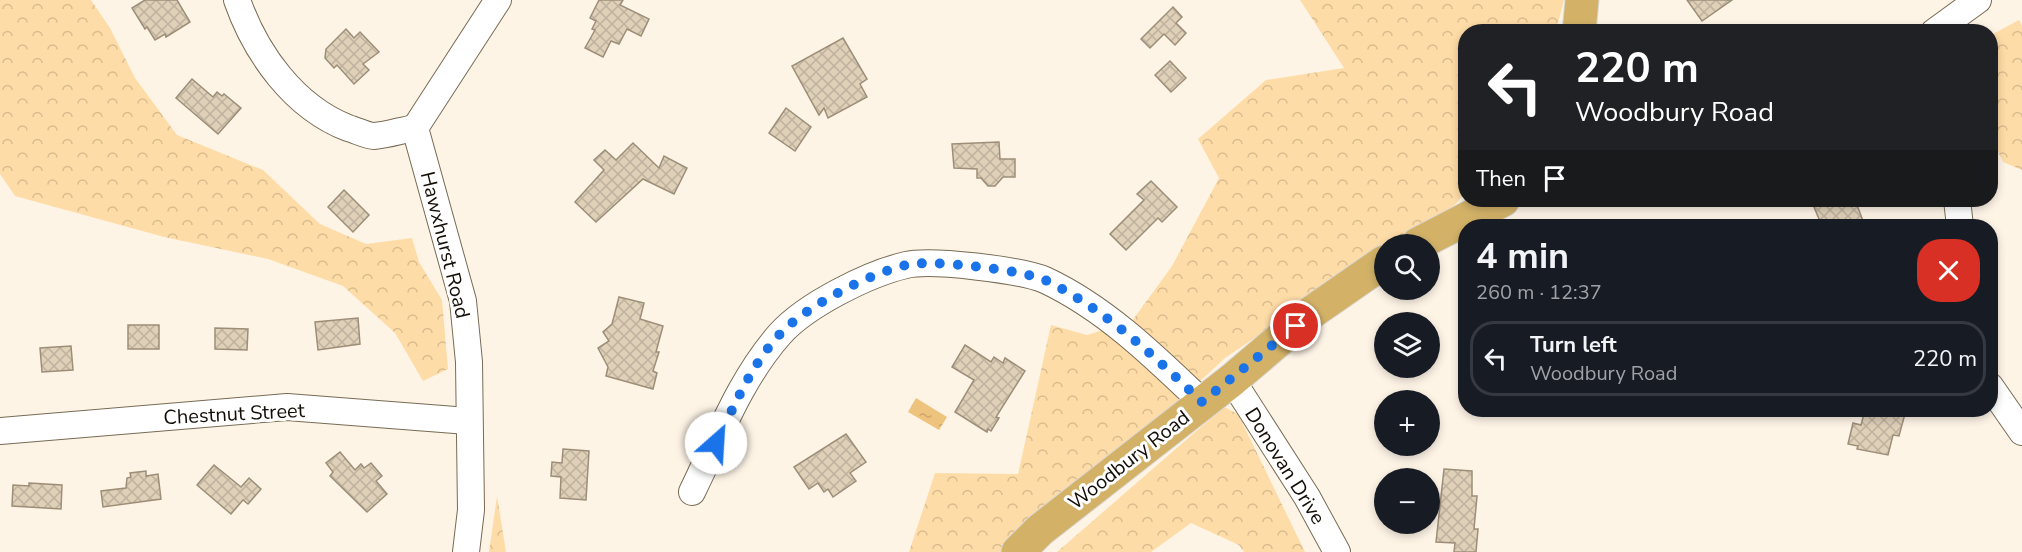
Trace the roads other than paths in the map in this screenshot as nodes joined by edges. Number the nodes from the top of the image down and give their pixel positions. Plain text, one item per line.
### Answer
1 (237, 0) edge
2 (498, 0) edge
3 (1582, 0) edge
4 (1978, 0) edge
5 (1580, 24) edge
6 (1945, 24) edge
7 (415, 128) junction
8 (1489, 207) edge
9 (1466, 219) edge
10 (1458, 223) edge
11 (1437, 234) edge
12 (1374, 269) edge
13 (1232, 380) junction
14 (1998, 398) edge
15 (1202, 402) junction
16 (468, 421) junction
17 (0, 431) edge
18 (2022, 432) edge
19 (692, 492) dead end
20 (466, 552) edge
21 (1018, 552) edge
22 (1336, 552) edge

1 - 7 street
2 - 7 street
3 - 5 main road
4 - 6 street
7 - 16 street, Hawxhurst Road
8 - 9 main road
10 - 11 main road
12 - 13 main road, Woodbury Road
13 - 15 main road, Woodbury Road
13 - 22 street, Donovan Drive
14 - 18 street
15 - 19 street
15 - 21 main road, Woodbury Road
16 - 17 street, Chestnut Street
16 - 20 street, Hawxhurst Road

